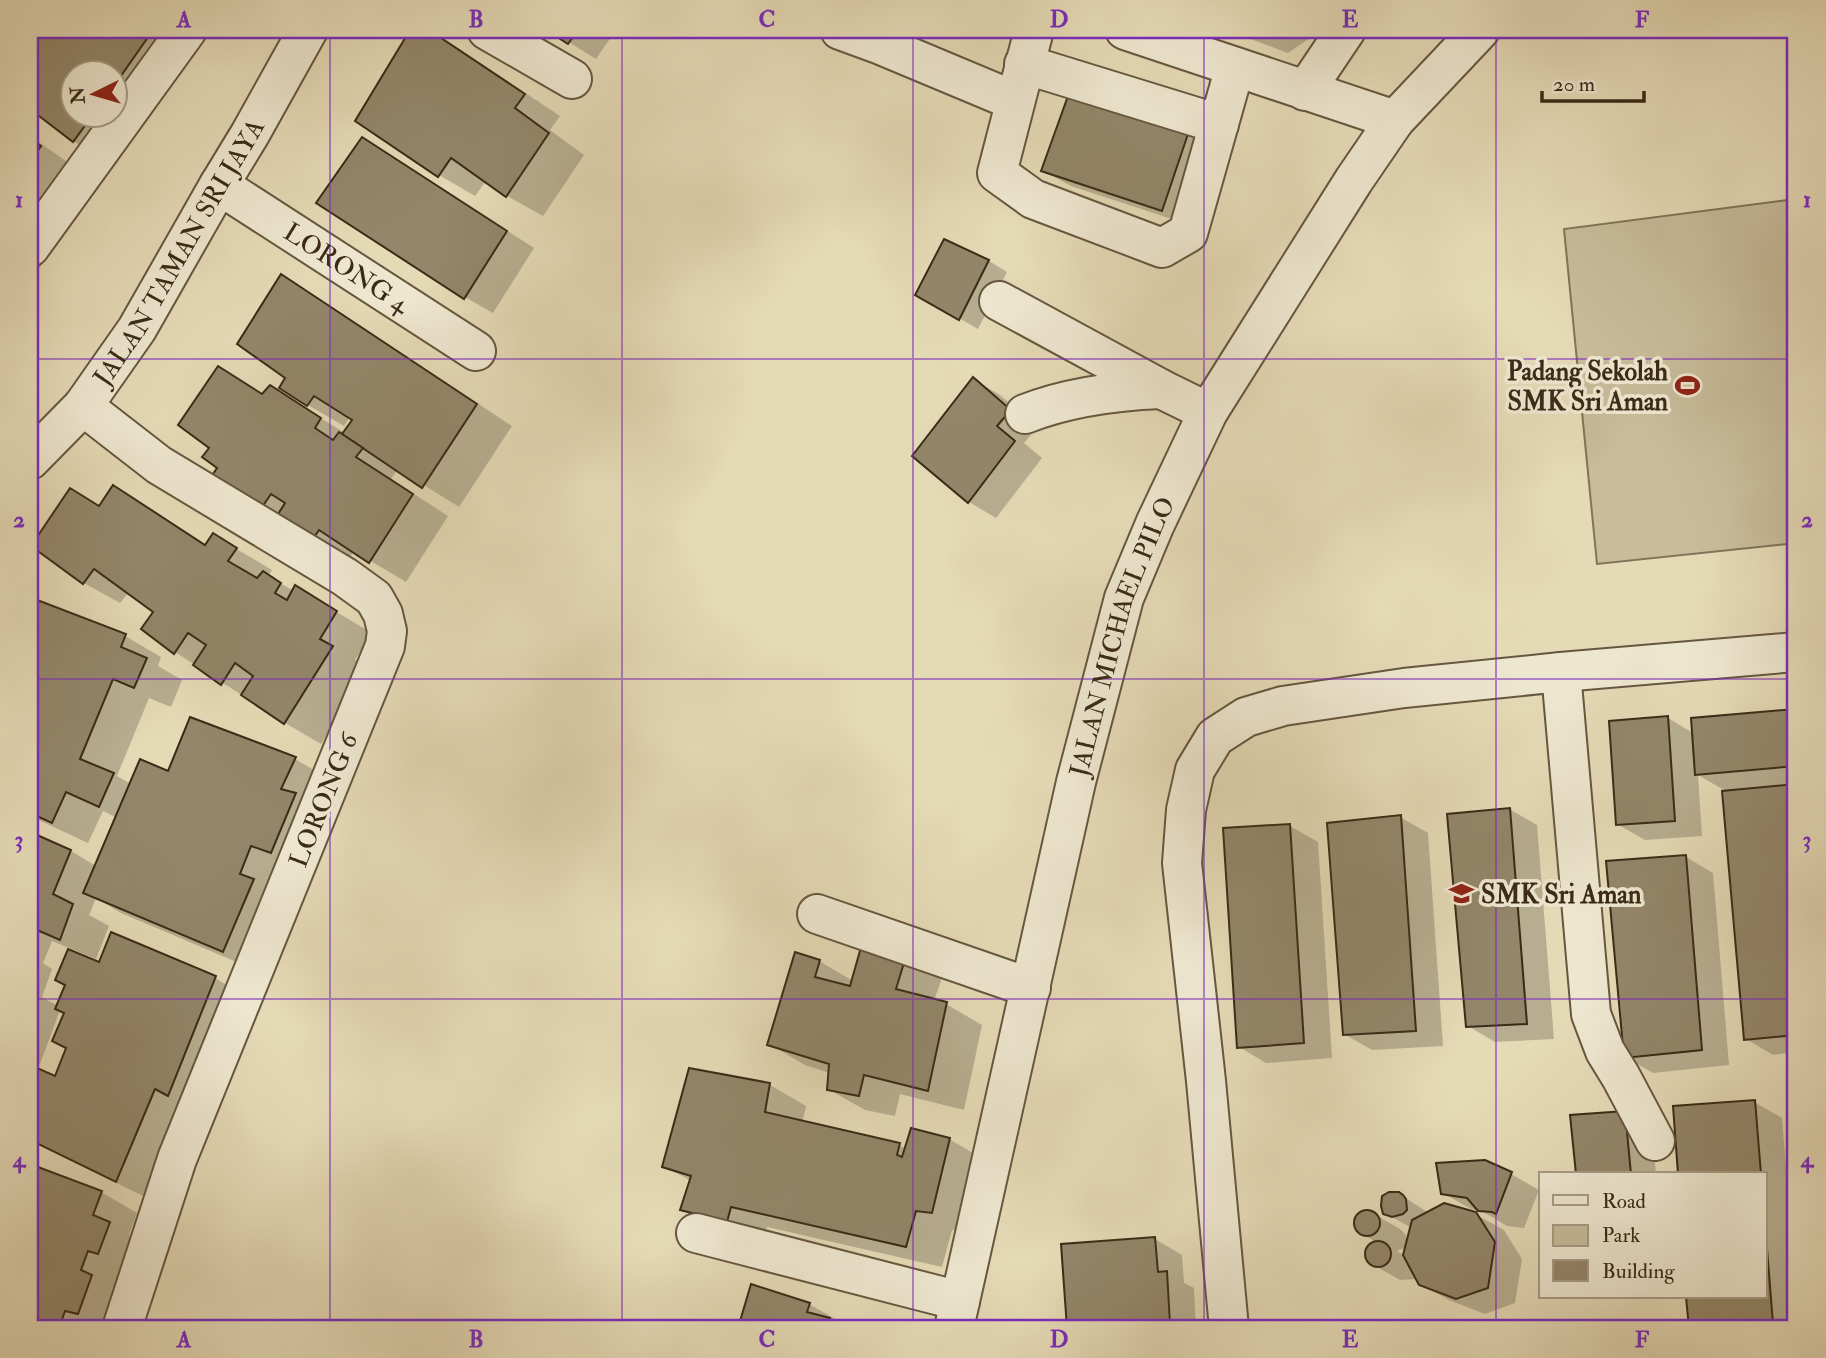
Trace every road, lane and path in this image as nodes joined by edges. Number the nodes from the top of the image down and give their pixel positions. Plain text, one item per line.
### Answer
1 (187, 30) edge
2 (307, 30) edge
3 (487, 30) edge
4 (839, 30) edge
5 (1125, 30) edge
6 (1346, 30) edge
7 (1480, 30) edge
8 (1029, 47) edge
9 (1235, 67) junction
10 (572, 79) dead end
11 (1305, 91) junction
12 (1015, 101) junction
13 (1395, 120) junction
14 (1219, 124) junction
15 (219, 184) junction
16 (30, 247) edge
17 (999, 300) dead end
18 (475, 351) dead end
19 (1161, 389) junction
20 (83, 406) junction
21 (1208, 412) junction
22 (1025, 414) dead end
23 (30, 460) edge
24 (1796, 652) edge
25 (1561, 672) junction
26 (817, 914) dead end
27 (1031, 988) junction
28 (1655, 1142) dead end
29 (696, 1233) dead end
30 (957, 1314) edge
31 (123, 1328) edge
32 (1229, 1328) edge

1 - 16 street
2 - 15 street, JALAN TAMAN SRI JAYA
3 - 10 street
4 - 12 street
5 - 9 street
6 - 11 street
7 - 13 street, JALAN MICHAEL PILO
8 - 12 street
8 - 14 street
9 - 11 street
9 - 14 street
11 - 13 street
12 - 14 street
13 - 21 street, JALAN MICHAEL PILO
15 - 18 street, LORONG 4
15 - 20 street, JALAN TAMAN SRI JAYA
17 - 19 street
19 - 21 street
19 - 22 street
20 - 23 street, JALAN TAMAN SRI JAYA
20 - 31 street, LORONG 6
21 - 27 street, JALAN MICHAEL PILO
24 - 25 street
25 - 28 street
25 - 32 street
26 - 27 street
27 - 30 street, JALAN MICHAEL PILO
29 - 30 street

